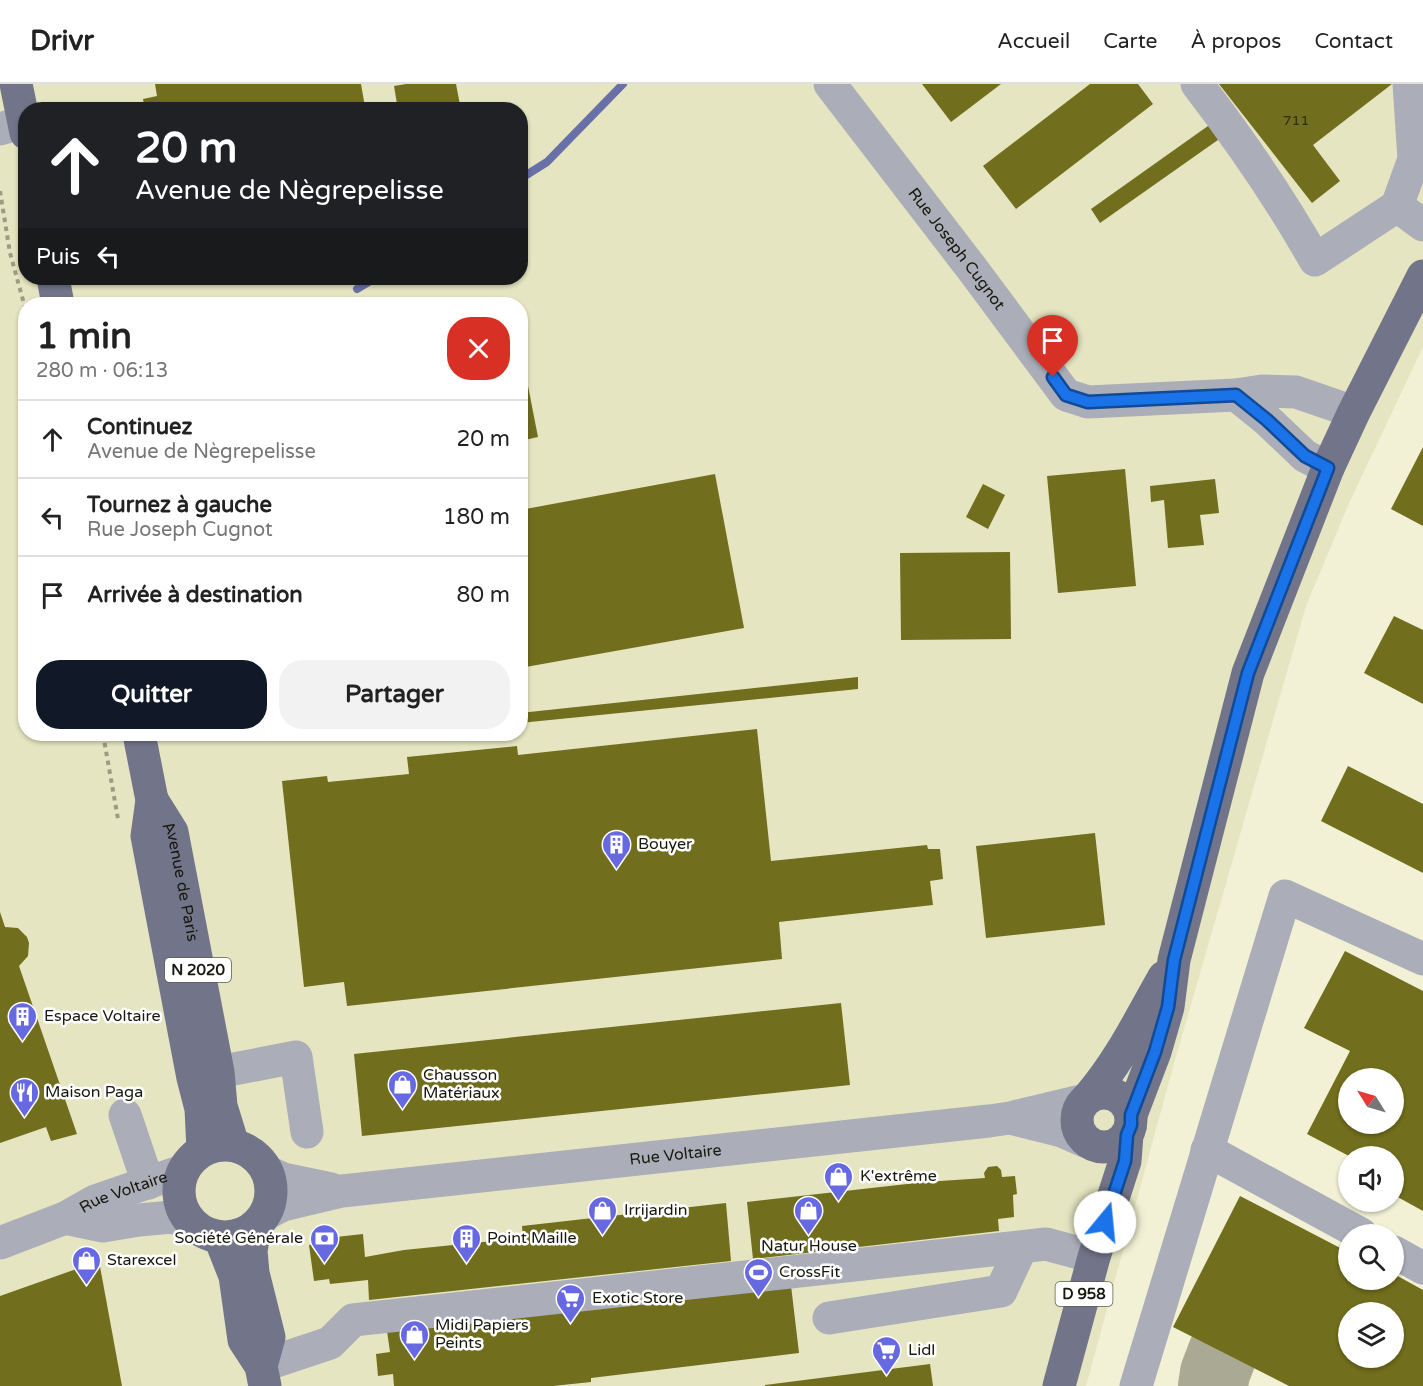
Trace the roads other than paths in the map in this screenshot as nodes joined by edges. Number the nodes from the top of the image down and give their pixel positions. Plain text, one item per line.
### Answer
1 (16, 84) edge
2 (830, 84) edge
3 (1197, 84) edge
4 (1409, 84) edge
5 (16, 128) edge
6 (1397, 206) junction
7 (1423, 225) edge
8 (1423, 276) edge
9 (1412, 315) edge
10 (1236, 395) junction
11 (1354, 411) junction
12 (1328, 468) junction
13 (140, 741) edge
14 (152, 800) junction
15 (1423, 959) edge
16 (1174, 960) junction
17 (218, 1071) junction
18 (1086, 1099) junction
19 (125, 1115) dead end
20 (1010, 1118) junction
21 (1129, 1125) junction
22 (307, 1132) dead end
23 (1088, 1143) junction
24 (1207, 1150) junction
25 (206, 1155) junction
26 (268, 1172) junction
27 (148, 1183) junction
28 (342, 1191) junction
29 (1110, 1202) junction
30 (65, 1218) junction
31 (261, 1220) junction
32 (190, 1222) junction
33 (1343, 1224) edge
34 (220, 1238) junction
35 (0, 1243) edge
36 (1021, 1248) junction
37 (1094, 1257) junction
38 (1404, 1258) edge
39 (1423, 1269) edge
40 (829, 1318) dead end
41 (263, 1376) edge
42 (1059, 1386) edge
43 (1136, 1386) edge

1 - 5 main road
2 - 10 street, Rue Joseph Cugnot
3 - 6 street
4 - 6 street
6 - 7 street
8 - 9 main road, D 958
9 - 11 main road, D 958
10 - 11 street, Rue Joseph Cugnot
10 - 12 street
11 - 12 main road, D 958
12 - 16 main road, D 958
13 - 14 main road, Avenue de Paris / N 2020
14 - 17 main road, Avenue de Paris / N 2020
14 - 25 main road, Avenue de Paris / N 2020
15 - 24 street
16 - 18 main road, D 958
16 - 21 main road, D 958
17 - 22 street
17 - 25 main road, Avenue de Paris / N 2020
18 - 20 street, Rue Voltaire
18 - 21 main road
18 - 23 main road
19 - 27 street
20 - 23 street, Rue Voltaire
20 - 28 street, Rue Voltaire
21 - 23 main road
21 - 29 main road, D 958
23 - 29 main road, D 958
24 - 33 street
24 - 43 street
25 - 26 main road
25 - 27 street, Rue Voltaire
25 - 32 main road
26 - 28 street, Rue Voltaire
26 - 31 main road
27 - 30 street, Rue Voltaire
28 - 31 street, Rue Voltaire
29 - 37 main road, D 958
30 - 32 street, Rue Voltaire
30 - 35 street, Rue Voltaire
31 - 34 main road
31 - 41 main road
32 - 34 main road
34 - 41 main road
36 - 37 street
36 - 40 street
36 - 41 street
37 - 42 main road, D 958
38 - 39 street

